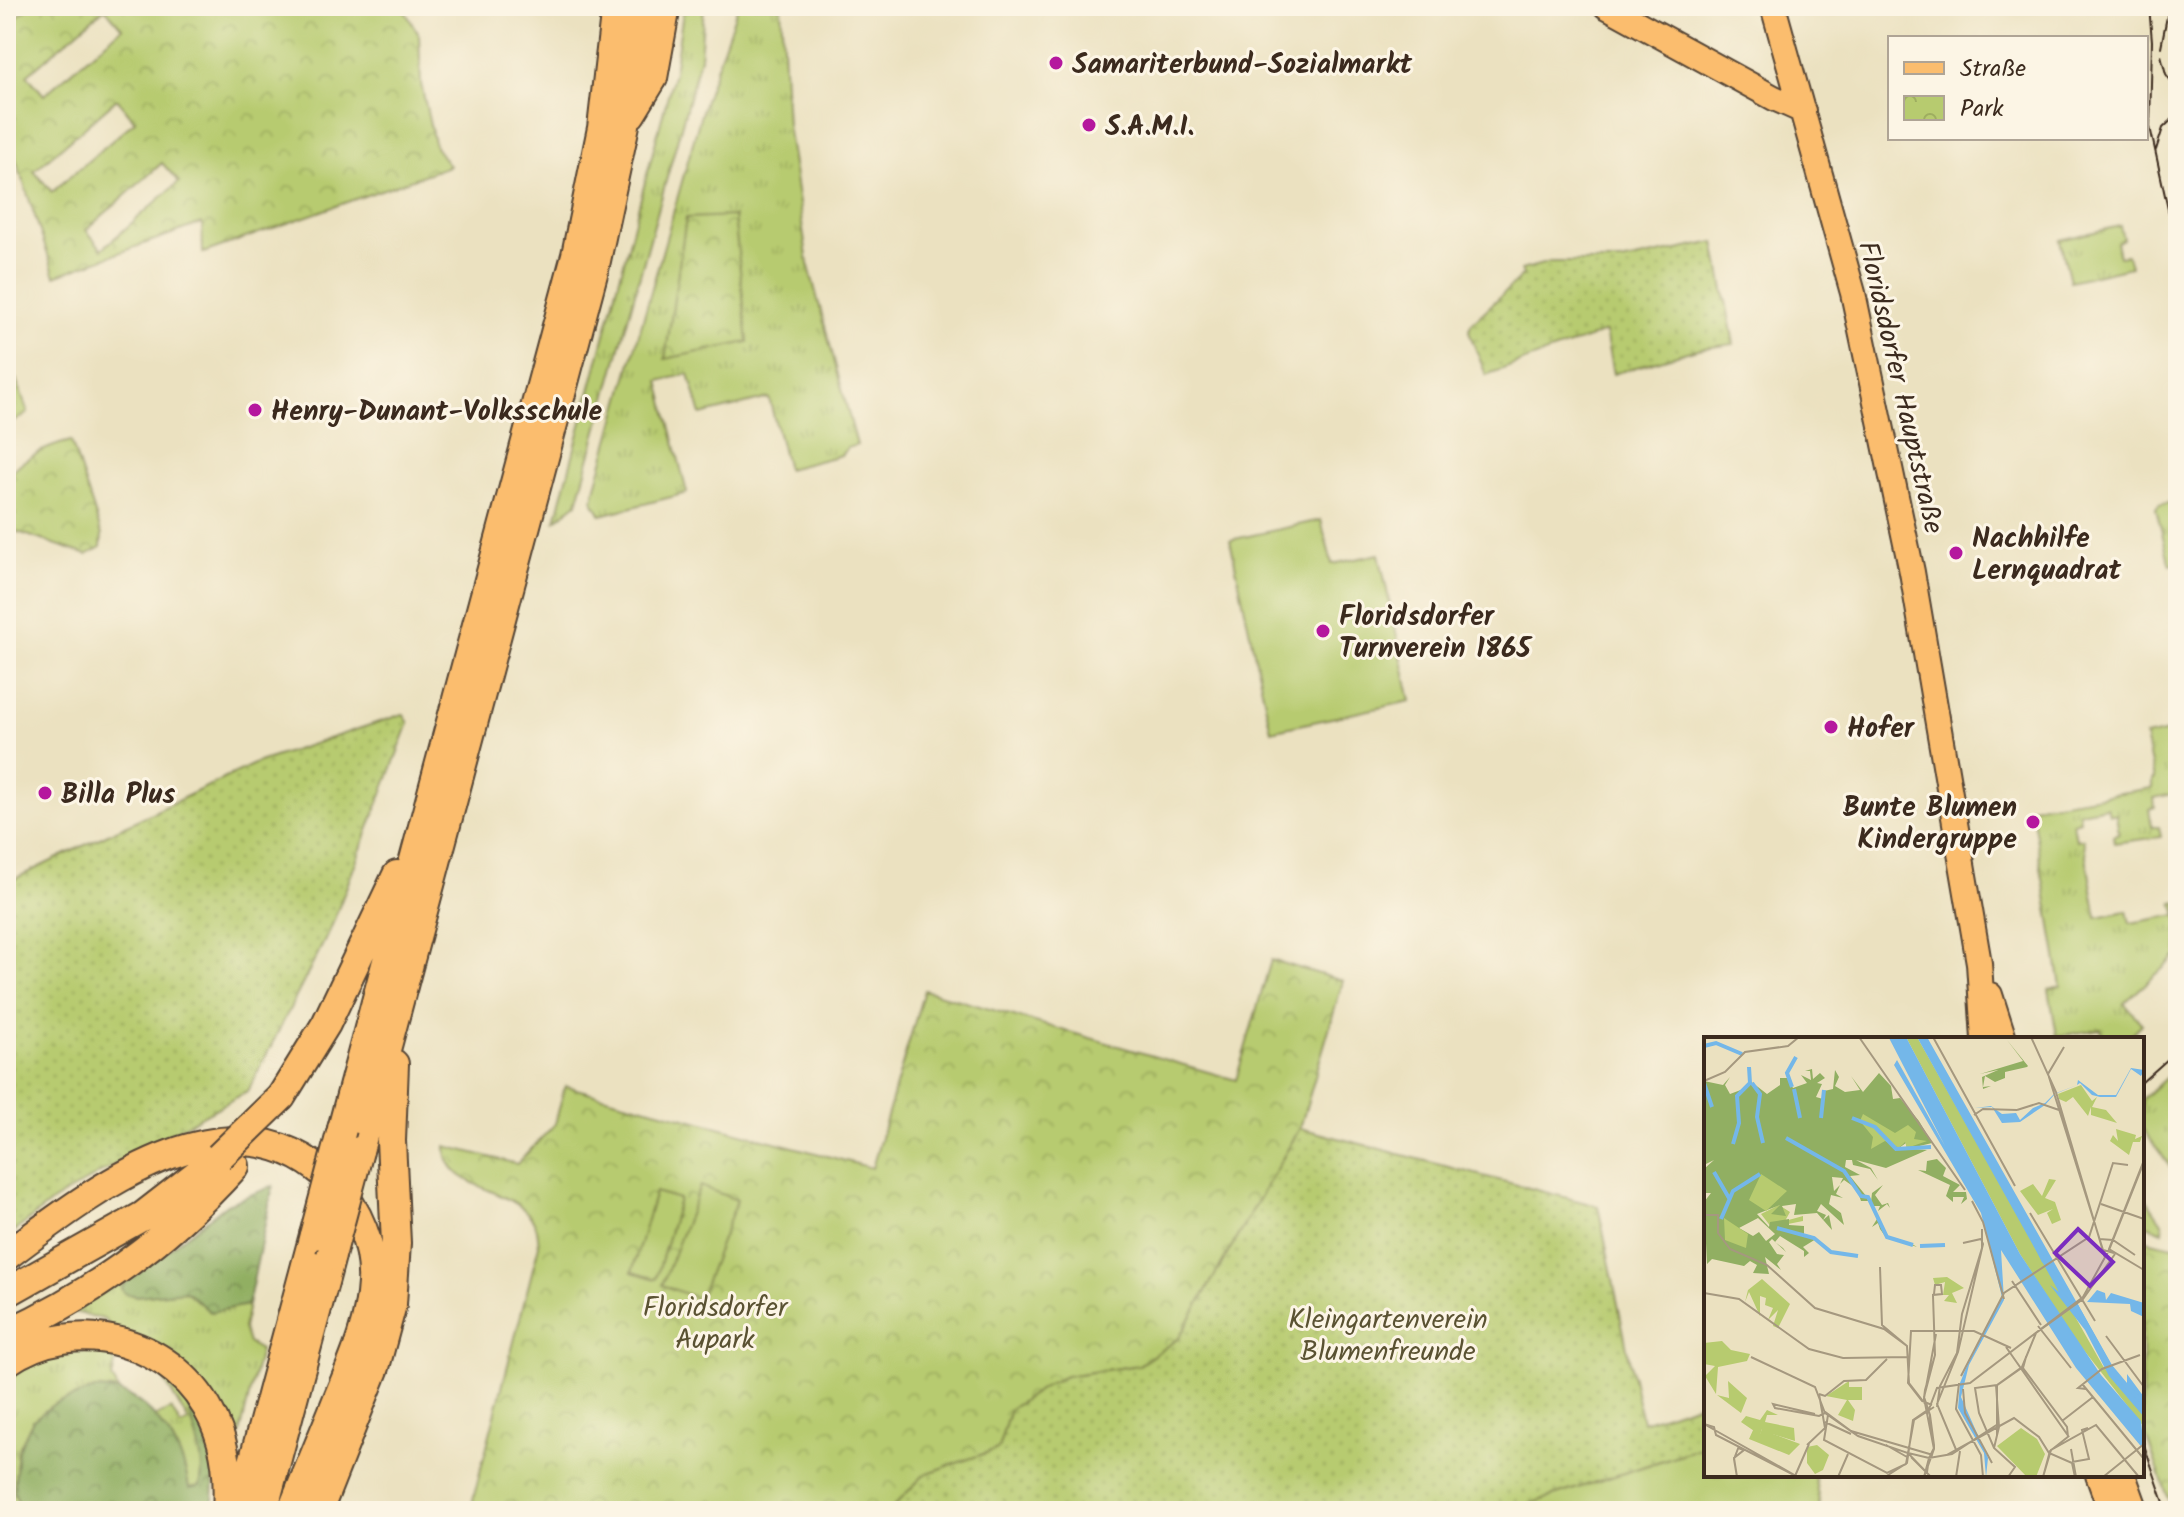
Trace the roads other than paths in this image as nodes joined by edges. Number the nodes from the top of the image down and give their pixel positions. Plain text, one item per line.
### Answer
1 (596, 6) edge
2 (616, 6) edge
3 (639, 6) edge
4 (666, 6) edge
5 (1606, 6) edge
6 (1773, 6) edge
7 (1803, 111) junction
8 (625, 125) junction
9 (595, 163) junction
10 (475, 676) junction
11 (462, 725) junction
12 (427, 811) junction
13 (1979, 963) junction
14 (396, 1015) junction
15 (1984, 1037) edge
16 (2003, 1037) edge
17 (350, 1140) junction
18 (227, 1162) junction
19 (323, 1246) junction
20 (6, 1256) edge
21 (6, 1293) edge
22 (6, 1334) edge
23 (6, 1362) edge
24 (2099, 1477) edge
25 (2124, 1477) edge
26 (227, 1511) edge
27 (240, 1511) edge
28 (263, 1511) edge
29 (292, 1511) edge
30 (318, 1511) edge
31 (2111, 1511) edge
32 (2136, 1511) edge

1 - 9 highway
2 - 9 highway
3 - 8 highway
4 - 8 highway
5 - 7 main road
6 - 7 main road, Floridsdorfer Hauptstraße
7 - 13 main road, Floridsdorfer Hauptstraße
8 - 10 highway
9 - 10 highway
10 - 11 highway
11 - 12 highway
11 - 14 highway
12 - 17 highway
12 - 18 highway, bridge
13 - 15 main road, Floridsdorfer Hauptstraße
13 - 16 main road, Floridsdorfer Hauptstraße
14 - 17 highway
14 - 30 highway
17 - 19 highway, bridge
18 - 21 highway
18 - 22 highway
19 - 27 highway
19 - 28 highway
20 - 29 highway
23 - 26 highway
24 - 31 main road
25 - 32 main road

